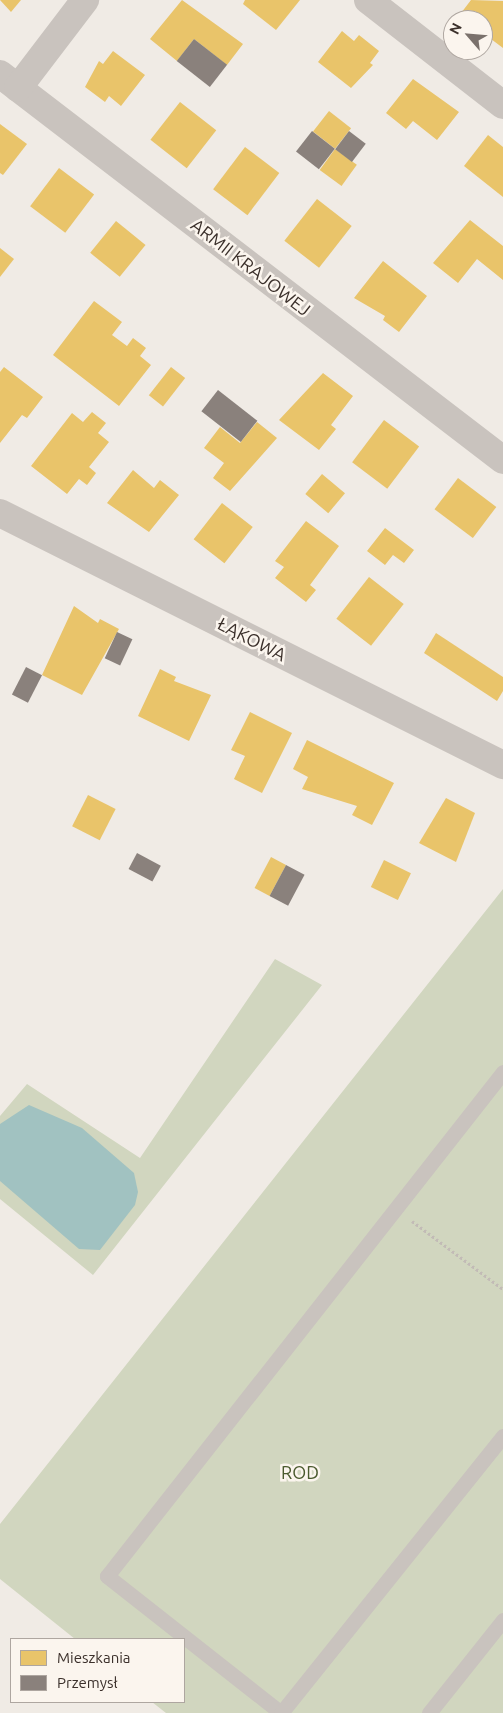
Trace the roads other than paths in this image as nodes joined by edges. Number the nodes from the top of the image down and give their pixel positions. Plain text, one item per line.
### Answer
1 (86, 0) edge
2 (368, 0) edge
3 (9, 81) edge
4 (503, 105) edge
5 (503, 460) edge
6 (0, 513) edge
7 (503, 765) edge
8 (503, 1072) edge
9 (503, 1436) edge
10 (503, 1620) edge
11 (281, 1713) edge
12 (429, 1713) edge

1 - 3 street
2 - 4 street
3 - 5 street, ARMII KRAJOWEJ
6 - 7 street, ŁĄKOWA
8 - 11 lane
9 - 11 lane
10 - 12 lane

